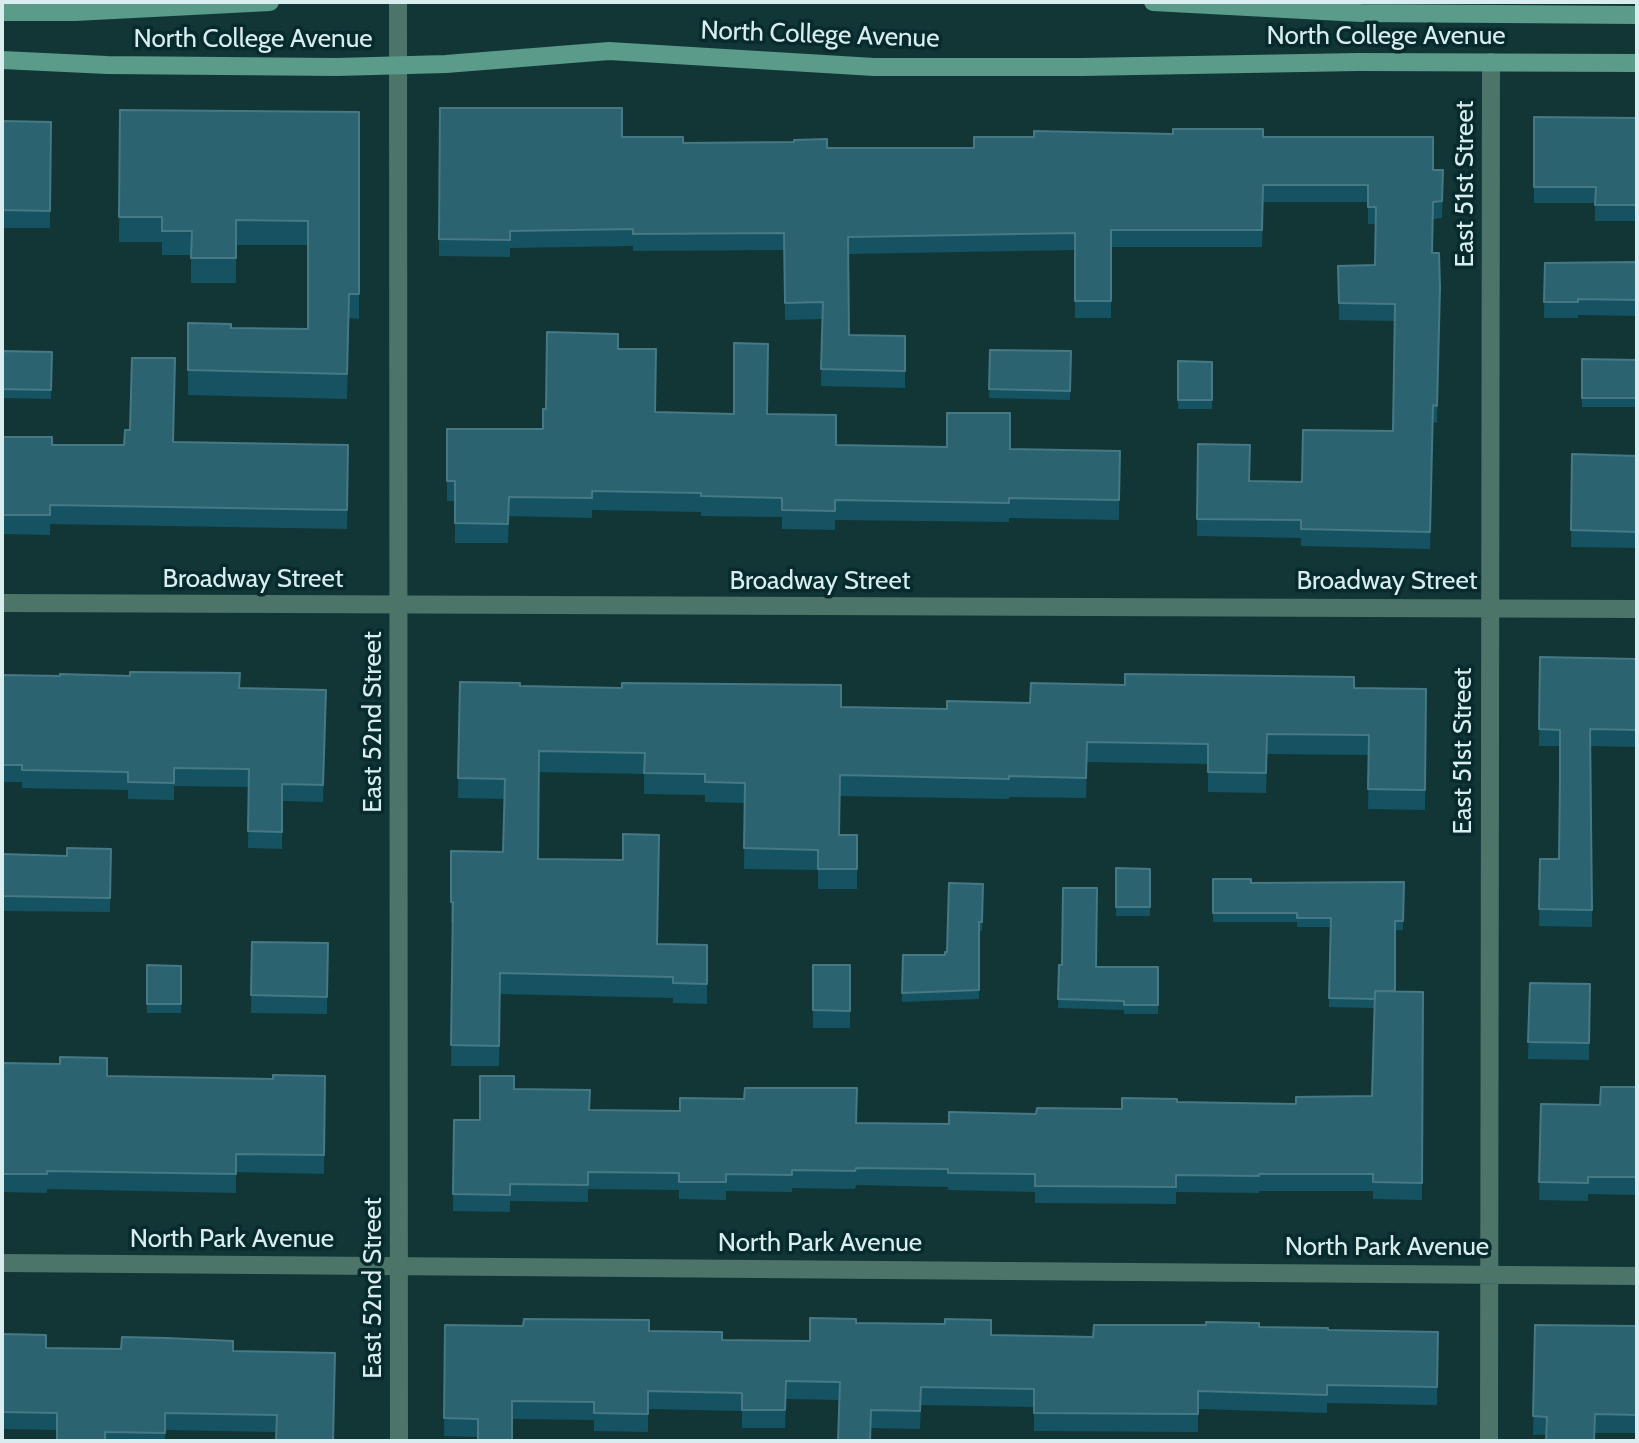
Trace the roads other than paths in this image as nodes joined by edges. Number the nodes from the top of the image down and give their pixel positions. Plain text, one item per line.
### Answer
1 (270, 2) edge
2 (398, 2) edge
3 (1153, 2) edge
4 (1491, 8) edge
5 (2, 12) edge
6 (1637, 15) edge
7 (2, 60) edge
8 (1491, 62) junction
9 (1637, 63) edge
10 (397, 65) junction
11 (2, 603) edge
12 (399, 606) junction
13 (1489, 608) junction
14 (1637, 609) edge
15 (2, 1263) edge
16 (399, 1266) junction
17 (1489, 1275) junction
18 (1637, 1276) edge
19 (399, 1441) edge
20 (1489, 1441) edge

1 - 5 main road, North College Avenue
2 - 10 street, East 52nd Street
3 - 4 main road, North College Avenue
4 - 6 main road, North College Avenue
7 - 10 main road, North College Avenue
8 - 9 main road, North College Avenue
8 - 10 main road, North College Avenue
8 - 13 street, East 51st Street
10 - 12 street, East 52nd Street
11 - 12 street, Broadway Street
12 - 13 street, Broadway Street
12 - 16 street, East 52nd Street
13 - 14 street, Broadway Street
13 - 17 street, East 51st Street
15 - 16 street, North Park Avenue
16 - 17 street, North Park Avenue
16 - 19 street, East 52nd Street
17 - 18 street, North Park Avenue
17 - 20 street, East 51st Street

